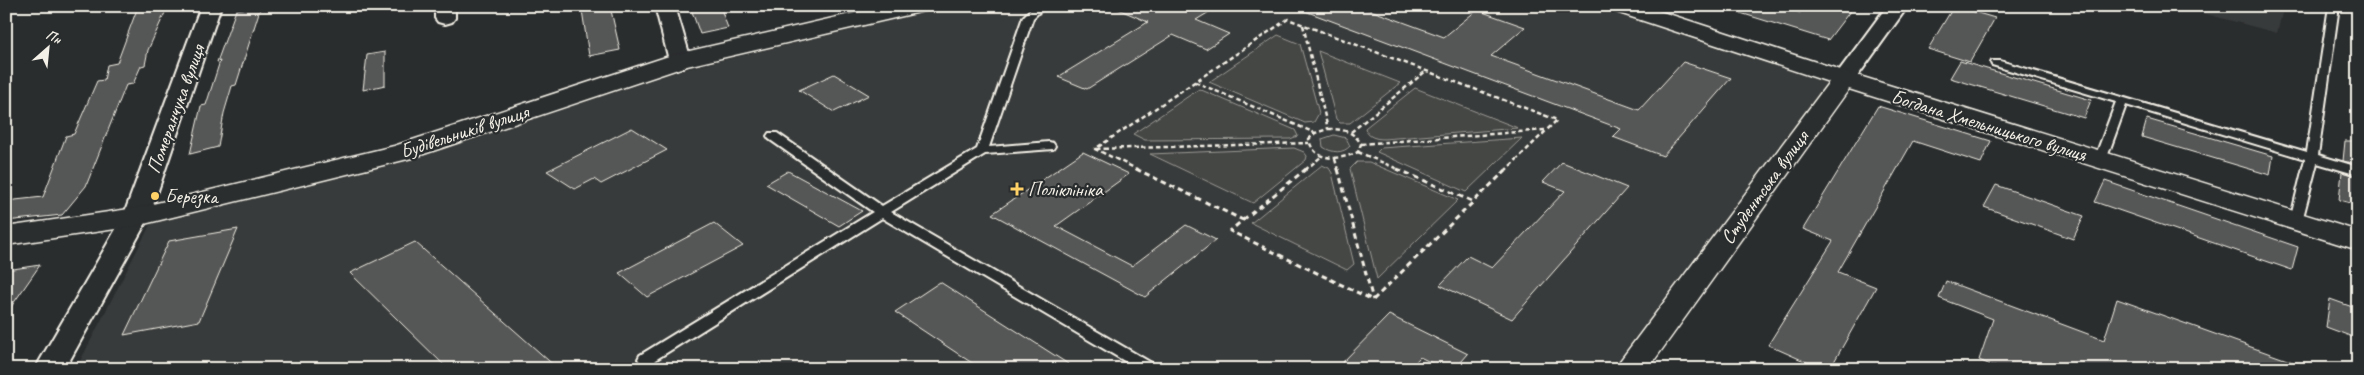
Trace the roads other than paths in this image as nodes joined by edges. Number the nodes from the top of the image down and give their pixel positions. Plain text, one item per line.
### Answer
1 (211, 6) edge
2 (665, 6) edge
3 (916, 6) edge
4 (1040, 6) edge
5 (1620, 6) edge
6 (1898, 6) edge
7 (2334, 6) edge
8 (680, 60) junction
9 (1996, 63) dead end
10 (1844, 79) junction
11 (2122, 100) junction
12 (773, 136) dead end
13 (1050, 146) dead end
14 (982, 151) junction
15 (2312, 157) junction
16 (2100, 160) junction
17 (2358, 171) edge
18 (882, 212) junction
19 (136, 217) junction
20 (2296, 221) junction
21 (6, 236) edge
22 (2358, 241) edge
23 (50, 369) edge
24 (656, 369) edge
25 (1150, 369) edge
26 (1630, 369) edge

1 - 19 street, Померанчука вулиця
2 - 8 street
3 - 8 street, Будівельників вулиця
4 - 14 lane
5 - 10 street, Богдана Хмельницького вулиця
6 - 10 street, Студентська вулиця
7 - 15 lane
8 - 19 street, Будівельників вулиця
9 - 11 lane
10 - 16 street, Богдана Хмельницького вулиця
10 - 26 street, Студентська вулиця
11 - 15 lane
11 - 16 lane
12 - 18 lane
13 - 14 lane
14 - 18 lane
15 - 17 lane
15 - 20 lane
16 - 20 street, Богдана Хмельницького вулиця
18 - 24 lane
18 - 25 lane
19 - 21 street, Будівельників вулиця
19 - 23 street, Померанчука вулиця
20 - 22 street, Богдана Хмельницького вулиця

